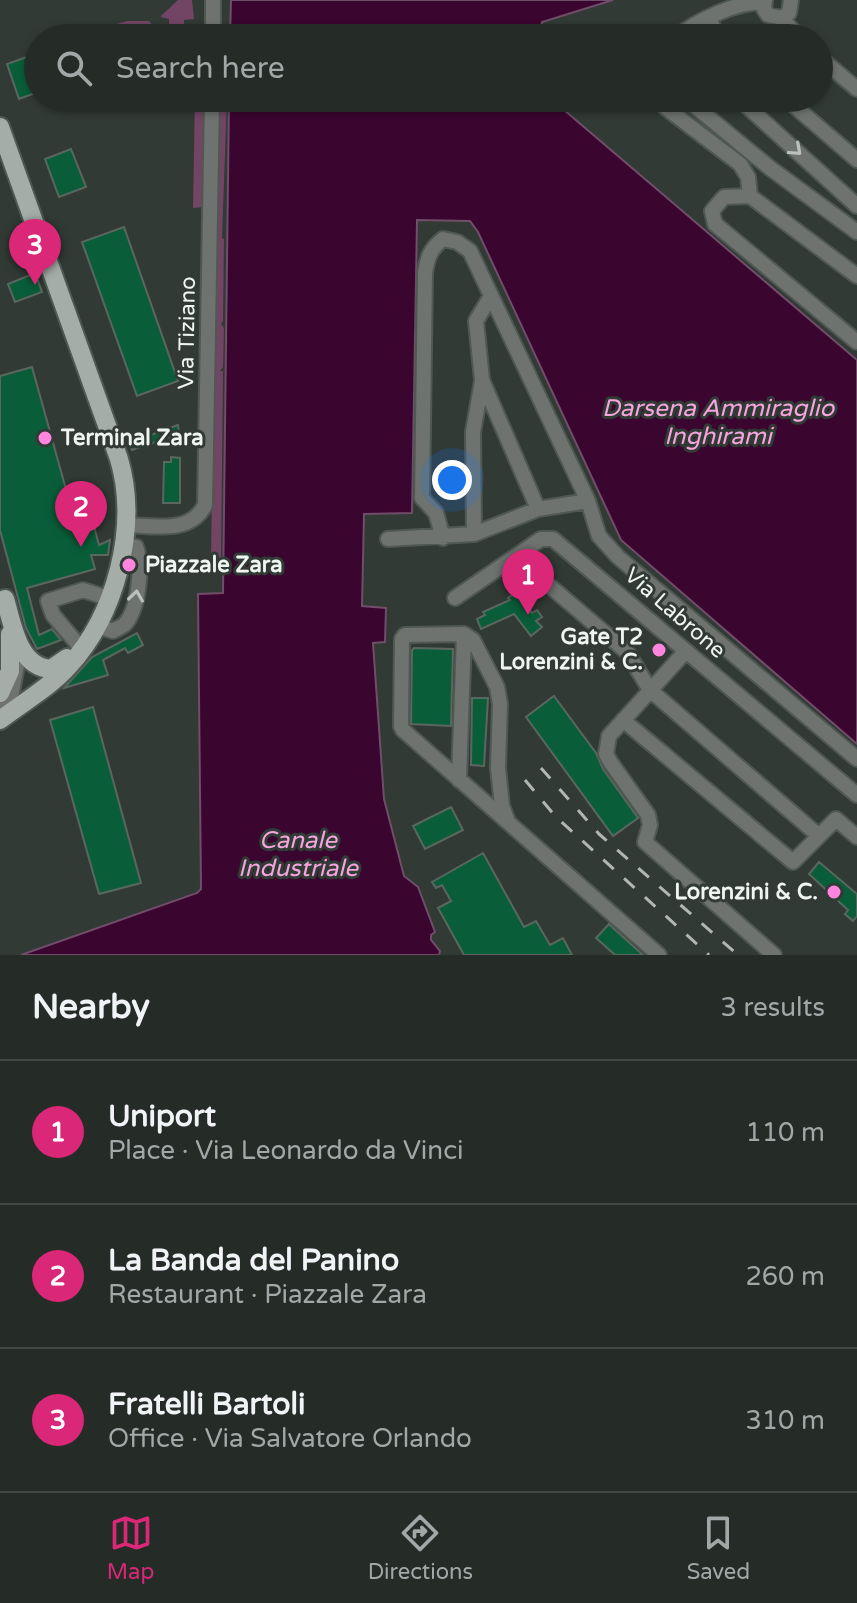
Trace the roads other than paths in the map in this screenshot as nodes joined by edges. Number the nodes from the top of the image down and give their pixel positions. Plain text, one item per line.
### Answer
1 (213, 0) edge
2 (791, 0) edge
3 (764, 1) edge
4 (710, 18) junction
5 (782, 18) junction
6 (213, 24) edge
7 (700, 24) edge
8 (712, 24) edge
9 (787, 24) edge
10 (833, 69) edge
11 (857, 89) edge
12 (212, 112) edge
13 (671, 112) edge
14 (702, 112) edge
15 (753, 112) edge
16 (801, 112) edge
17 (8, 134) edge
18 (857, 160) edge
19 (750, 196) junction
20 (857, 206) edge
21 (857, 232) edge
22 (857, 276) edge
23 (491, 296) junction
24 (857, 342) edge
25 (482, 380) junction
26 (588, 501) junction
27 (538, 509) junction
28 (122, 533) junction
29 (474, 534) junction
30 (443, 538) junction
31 (388, 539) dead end
32 (551, 587) dead end
33 (2, 592) edge
34 (108, 598) junction
35 (455, 598) dead end
36 (97, 626) junction
37 (10, 632) junction
38 (464, 634) junction
39 (80, 649) junction
40 (685, 652) junction
41 (650, 690) junction
42 (0, 693) edge
43 (0, 712) edge
44 (0, 720) edge
45 (623, 720) junction
46 (857, 759) edge
47 (459, 780) junction
48 (857, 795) edge
49 (507, 819) junction
50 (819, 836) junction
51 (857, 837) edge
52 (659, 955) edge
53 (774, 955) edge

1 - 6 street
2 - 5 street
3 - 4 street
3 - 5 street
4 - 7 street
4 - 8 street
5 - 9 street
10 - 11 street
12 - 28 street, Via Tiziano
13 - 19 street
14 - 21 street
15 -> 20 street
16 - 18 street
17 - 28 main road
19 - 22 street
19 - 24 street
23 - 25 street
23 - 26 street
23 - 30 street
25 - 27 street
25 - 29 street
26 - 27 street
26 - 46 street
27 - 29 street
28 - 34 main road
36 -> 28 street
29 - 30 street
30 - 31 street
32 - 41 street
33 - 37 main road
33 - 39 main road
34 - 36 main road
34 - 39 street
35 - 40 street, Via Labrone
36 - 39 main road
37 - 42 main road
37 - 43 street
38 - 47 street
38 - 47 street
38 - 49 street
39 - 44 main road
40 - 41 street
40 - 48 street, Via Labrone
41 - 45 street
41 - 50 street
45 - 50 street
45 - 53 street
47 - 49 street
49 - 52 street
50 - 51 street

